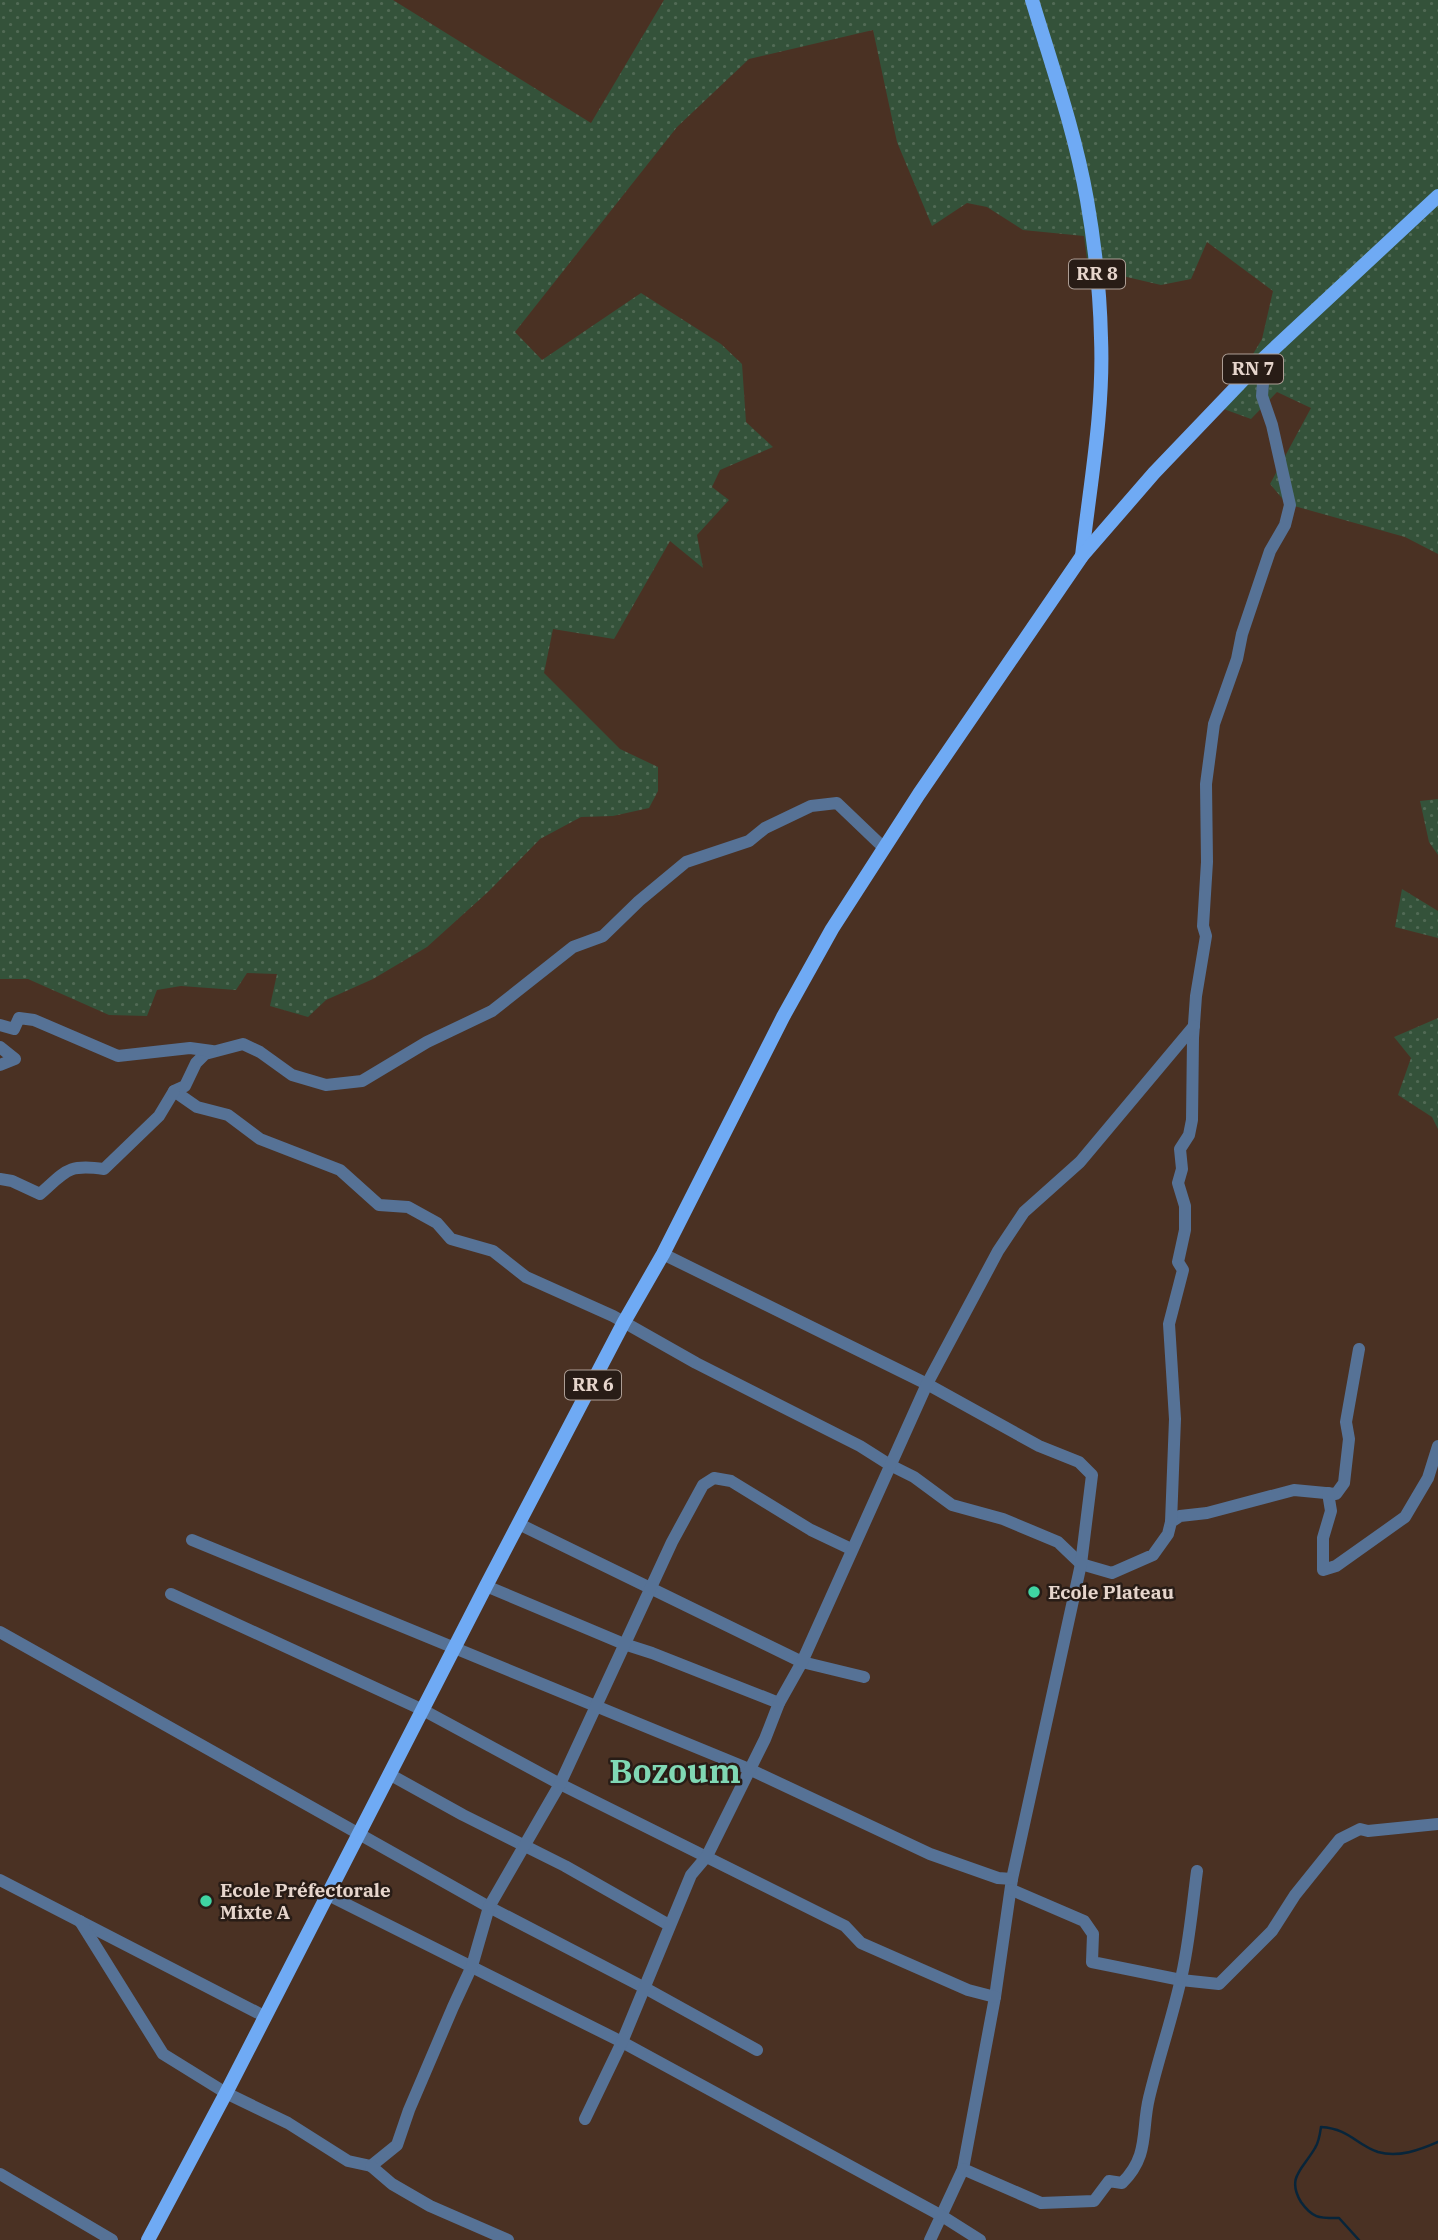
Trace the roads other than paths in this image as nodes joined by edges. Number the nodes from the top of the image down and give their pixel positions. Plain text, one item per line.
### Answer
1 (1032, 0) edge
2 (1438, 196) edge
3 (1265, 357) junction
4 (1082, 556) junction
5 (883, 847) junction
6 (0, 1025) edge
7 (1194, 1026) junction
8 (0, 1046) edge
9 (216, 1052) junction
10 (0, 1065) edge
11 (174, 1091) junction
12 (0, 1179) edge
13 (663, 1254) junction
14 (624, 1322) junction
15 (1359, 1349) dead end
16 (926, 1384) junction
17 (1438, 1446) edge
18 (890, 1465) junction
19 (1328, 1493) junction
20 (1171, 1522) junction
21 (519, 1524) junction
22 (192, 1540) dead end
23 (851, 1549) junction
24 (1081, 1564) junction
25 (486, 1586) junction
26 (651, 1588) junction
27 (171, 1594) dead end
28 (0, 1632) edge
29 (624, 1644) junction
30 (455, 1648) junction
31 (802, 1662) junction
32 (864, 1677) dead end
33 (779, 1703) junction
34 (597, 1707) junction
35 (423, 1710) junction
36 (749, 1769) junction
37 (389, 1774) junction
38 (560, 1784) junction
39 (1438, 1824) edge
40 (357, 1834) junction
41 (523, 1847) junction
42 (707, 1856) junction
43 (1197, 1871) dead end
44 (0, 1880) edge
45 (1012, 1884) junction
46 (328, 1895) junction
47 (489, 1907) junction
48 (79, 1921) junction
49 (669, 1925) junction
50 (472, 1966) junction
51 (1181, 1980) junction
52 (645, 1988) junction
53 (995, 1997) junction
54 (264, 2016) junction
55 (622, 2042) junction
56 (757, 2050) dead end
57 (226, 2093) junction
58 (585, 2119) dead end
59 (371, 2166) junction
60 (963, 2169) junction
61 (0, 2174) edge
62 (942, 2216) junction
63 (113, 2240) edge
64 (148, 2240) edge
65 (508, 2240) edge
66 (930, 2240) edge
67 (980, 2240) edge

1 - 4 main road, RR 8
2 - 3 main road, RN 7
3 - 4 main road, RN 7
3 - 7 street
4 - 5 main road, RR 6
5 - 9 street
5 - 13 main road, RR 6
6 - 9 street
7 - 16 street
7 - 20 street
8 - 10 street
9 - 11 street
11 - 12 street
11 - 14 street
13 - 14 main road, RR 6
13 - 16 street
14 - 18 street
14 - 21 main road, RR 6
15 - 19 street
16 - 18 street
16 - 24 street
17 - 19 street
18 - 23 street
18 - 24 street
19 - 20 street
20 - 24 street
21 - 25 main road, RR 6
21 - 26 street
22 - 30 street
23 - 26 street
23 - 31 street
24 - 45 street
25 - 29 street
25 - 30 main road, RR 6
26 - 29 street
26 - 31 street
27 - 35 street
28 - 40 street
29 - 33 street
29 - 34 street
30 - 34 street
30 - 35 main road, RR 6
31 - 32 street
31 - 33 street
33 - 36 street
34 - 36 street
34 - 38 street
35 - 37 main road, RR 6
35 - 38 street
36 - 42 street
36 - 45 street
37 - 40 main road, RR 6
37 - 41 street
38 - 41 street
38 - 42 street
39 - 51 street
40 - 46 main road, RR 6
40 - 47 street
41 - 47 street
41 - 49 street
42 - 49 street
42 - 53 street
43 - 51 street
44 - 48 street
45 - 51 street
45 - 53 street
46 - 50 street
46 - 54 main road, RR 6
47 - 50 street
47 - 52 street
48 - 54 street
48 - 57 street
49 - 52 street
50 - 55 street
50 - 59 street
51 - 60 street
52 - 55 street
52 - 56 street
53 - 60 street
54 - 57 main road, RR 6
55 - 58 street
55 - 62 street
57 - 59 street
57 - 64 main road, RR 6
59 - 65 street
60 - 62 street
61 - 63 street
62 - 66 street
62 - 67 street

